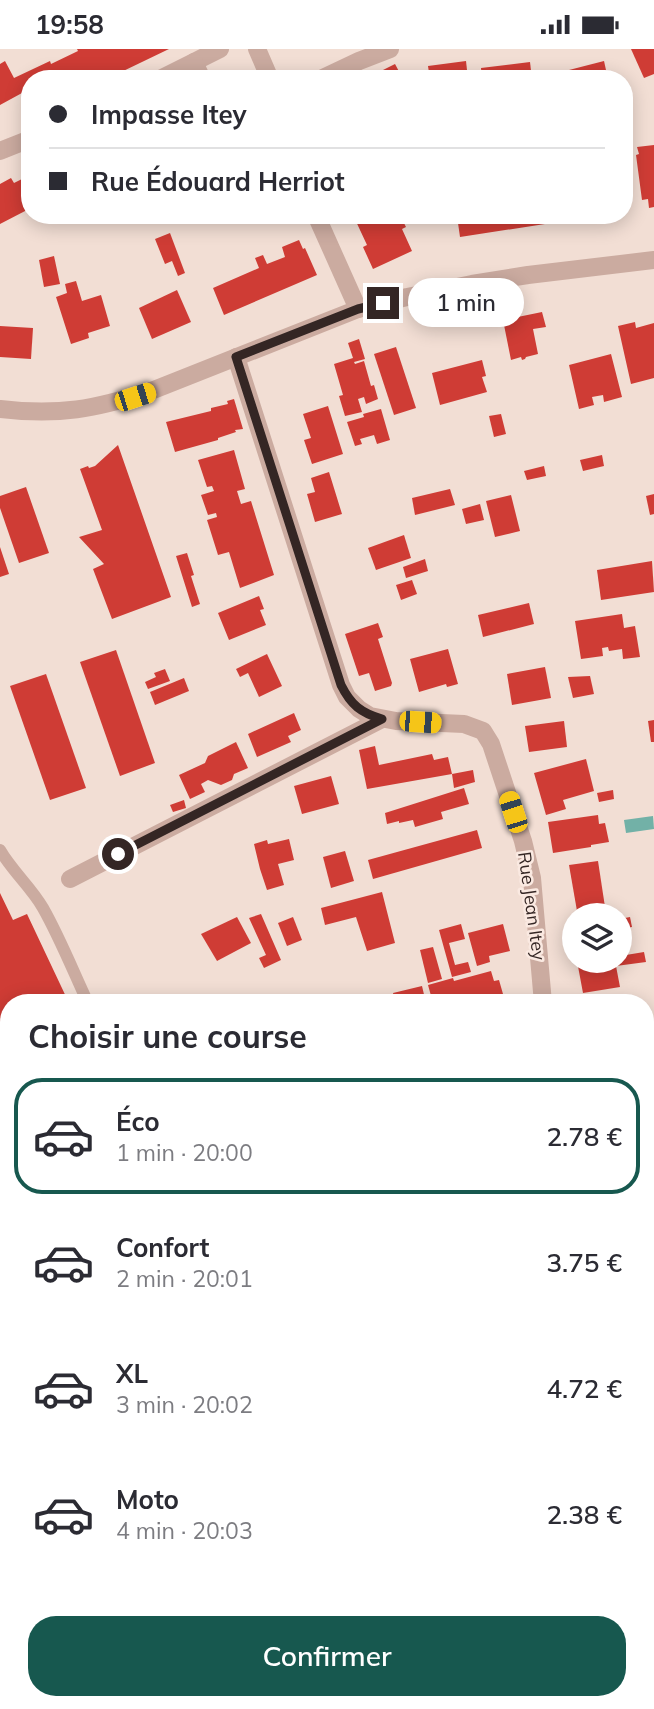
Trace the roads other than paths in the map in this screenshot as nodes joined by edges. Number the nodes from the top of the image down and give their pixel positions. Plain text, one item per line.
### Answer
1 (220, 49) edge
2 (390, 49) edge
3 (263, 51) edge
4 (370, 53) edge
5 (194, 62) junction
6 (178, 70) edge
7 (198, 70) edge
8 (268, 70) edge
9 (338, 70) edge
10 (21, 143) edge
11 (0, 151) edge
12 (320, 224) edge
13 (654, 260) edge
14 (358, 309) junction
15 (236, 357) junction
16 (0, 409) edge
17 (382, 719) junction
18 (0, 850) edge
19 (70, 879) dead end
20 (84, 994) edge
21 (542, 994) edge

1 - 5 street
2 - 4 street
3 - 8 street
4 - 9 street
5 - 6 street
5 - 7 street
10 - 11 street
12 - 14 street
13 - 14 street
14 - 15 street
15 - 16 street
15 - 17 street, Rue Jean Itey
17 - 19 street
17 - 21 street, Rue Jean Itey
18 - 20 lane

